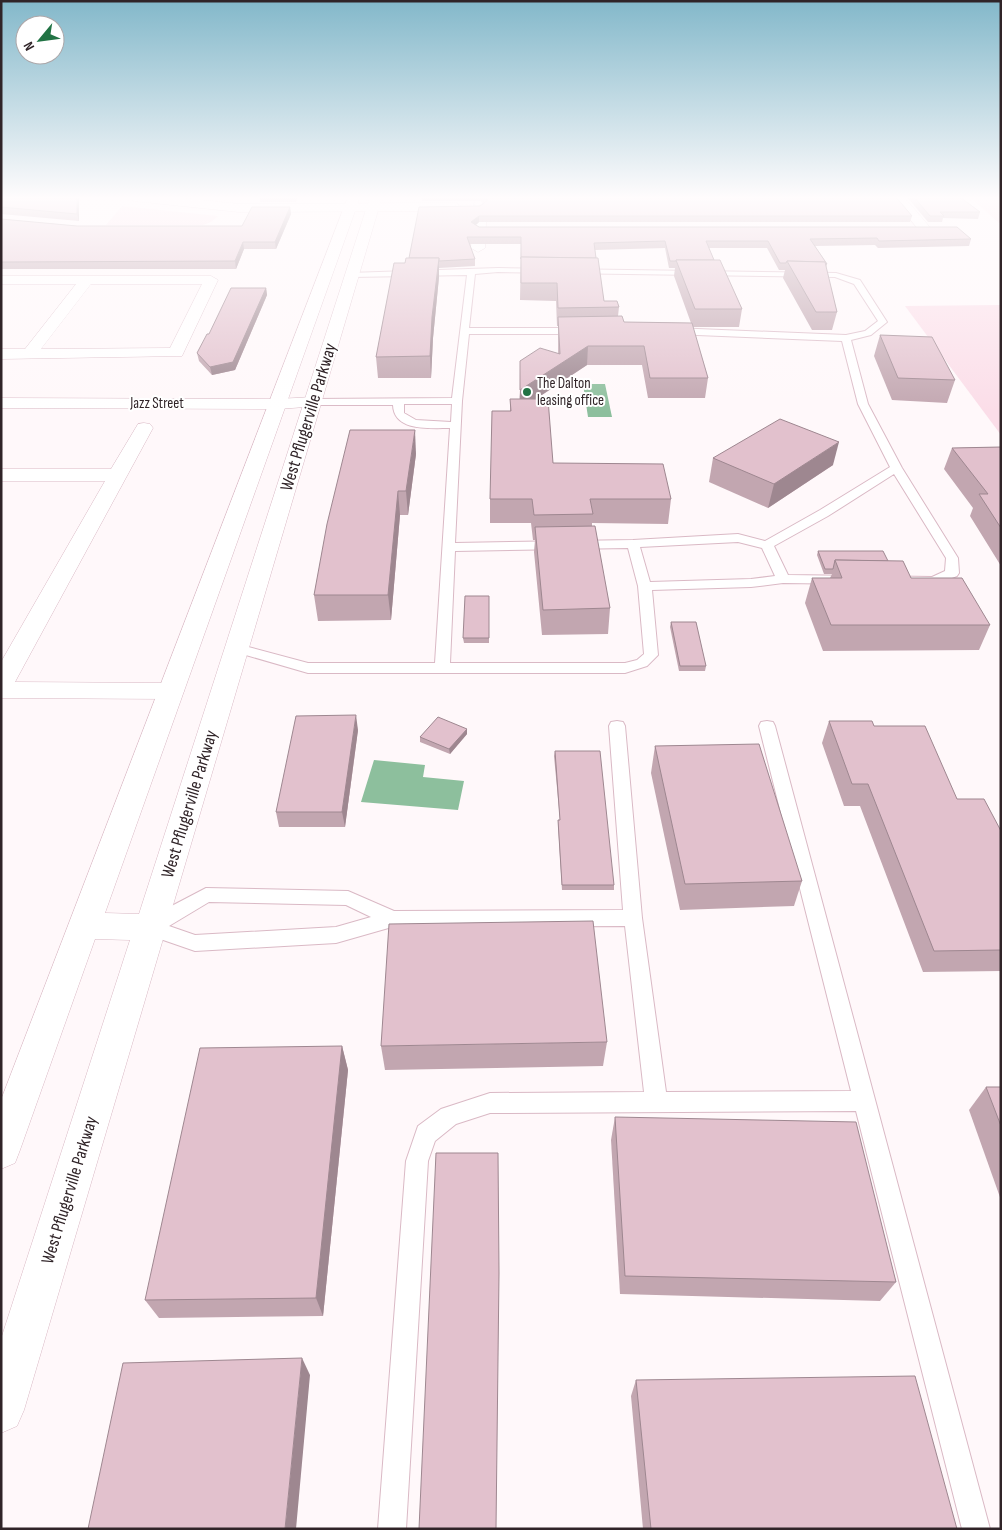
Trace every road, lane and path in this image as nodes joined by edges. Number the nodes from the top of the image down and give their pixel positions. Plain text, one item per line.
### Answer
1 (336, 268) edge
2 (353, 268) edge
3 (471, 272) junction
4 (352, 274) junction
5 (1, 280) edge
6 (87, 280) junction
7 (464, 331) junction
8 (586, 331) edge
9 (662, 331) edge
10 (846, 338) junction
11 (1, 354) edge
12 (29, 354) junction
13 (457, 401) junction
14 (313, 402) junction
15 (398, 402) junction
16 (1, 403) edge
17 (278, 404) junction
18 (456, 425) junction
19 (144, 428) dead end
20 (896, 468) junction
21 (1, 475) edge
22 (117, 475) junction
23 (633, 544) junction
24 (767, 545) junction
25 (448, 547) junction
26 (783, 579) junction
27 (645, 586) junction
28 (237, 648) junction
29 (442, 668) junction
30 (1, 685) edge
31 (1, 690) edge
32 (171, 691) junction
33 (617, 726) dead end
34 (767, 726) dead end
35 (633, 918) junction
36 (392, 919) junction
37 (83, 926) junction
38 (150, 927) junction
39 (865, 1101) junction
40 (656, 1102) junction
41 (1, 1150) edge
42 (1, 1410) edge
43 (392, 1529) edge
44 (976, 1529) edge

1 - 17 main road, West Pflugerville Parkway
2 - 4 main road, West Pflugerville Parkway
3 - 4 lane
3 - 7 lane
3 - 10 lane
4 - 14 main road, West Pflugerville Parkway
5 - 6 main road
6 - 12 main road
6 - 12 main road
7 - 8 lane
7 - 13 lane
9 - 10 lane
10 - 20 lane
11 - 12 main road
13 - 15 lane
13 - 18 lane
14 - 15 lane
14 - 17 main road, Jazz Street
14 - 28 main road, West Pflugerville Parkway
15 - 18 lane
16 - 17 main road, Jazz Street
17 - 32 main road, West Pflugerville Parkway
18 - 25 lane
19 - 22 main road
20 - 24 lane
20 - 26 lane
21 - 22 main road
22 - 30 main road
23 - 24 lane
23 - 25 lane
23 - 27 lane
24 - 26 lane
25 - 29 lane
26 - 27 lane
27 - 29 lane
28 - 29 lane
28 - 38 main road, West Pflugerville Parkway
31 - 32 main road
32 - 37 main road, West Pflugerville Parkway
33 - 35 lane
34 - 39 lane
35 - 36 lane
35 - 40 lane
36 - 38 lane
36 - 38 lane
37 - 38 main road
37 - 41 main road, West Pflugerville Parkway
38 - 42 main road, West Pflugerville Parkway
39 - 40 lane
39 - 44 lane
40 - 43 lane

